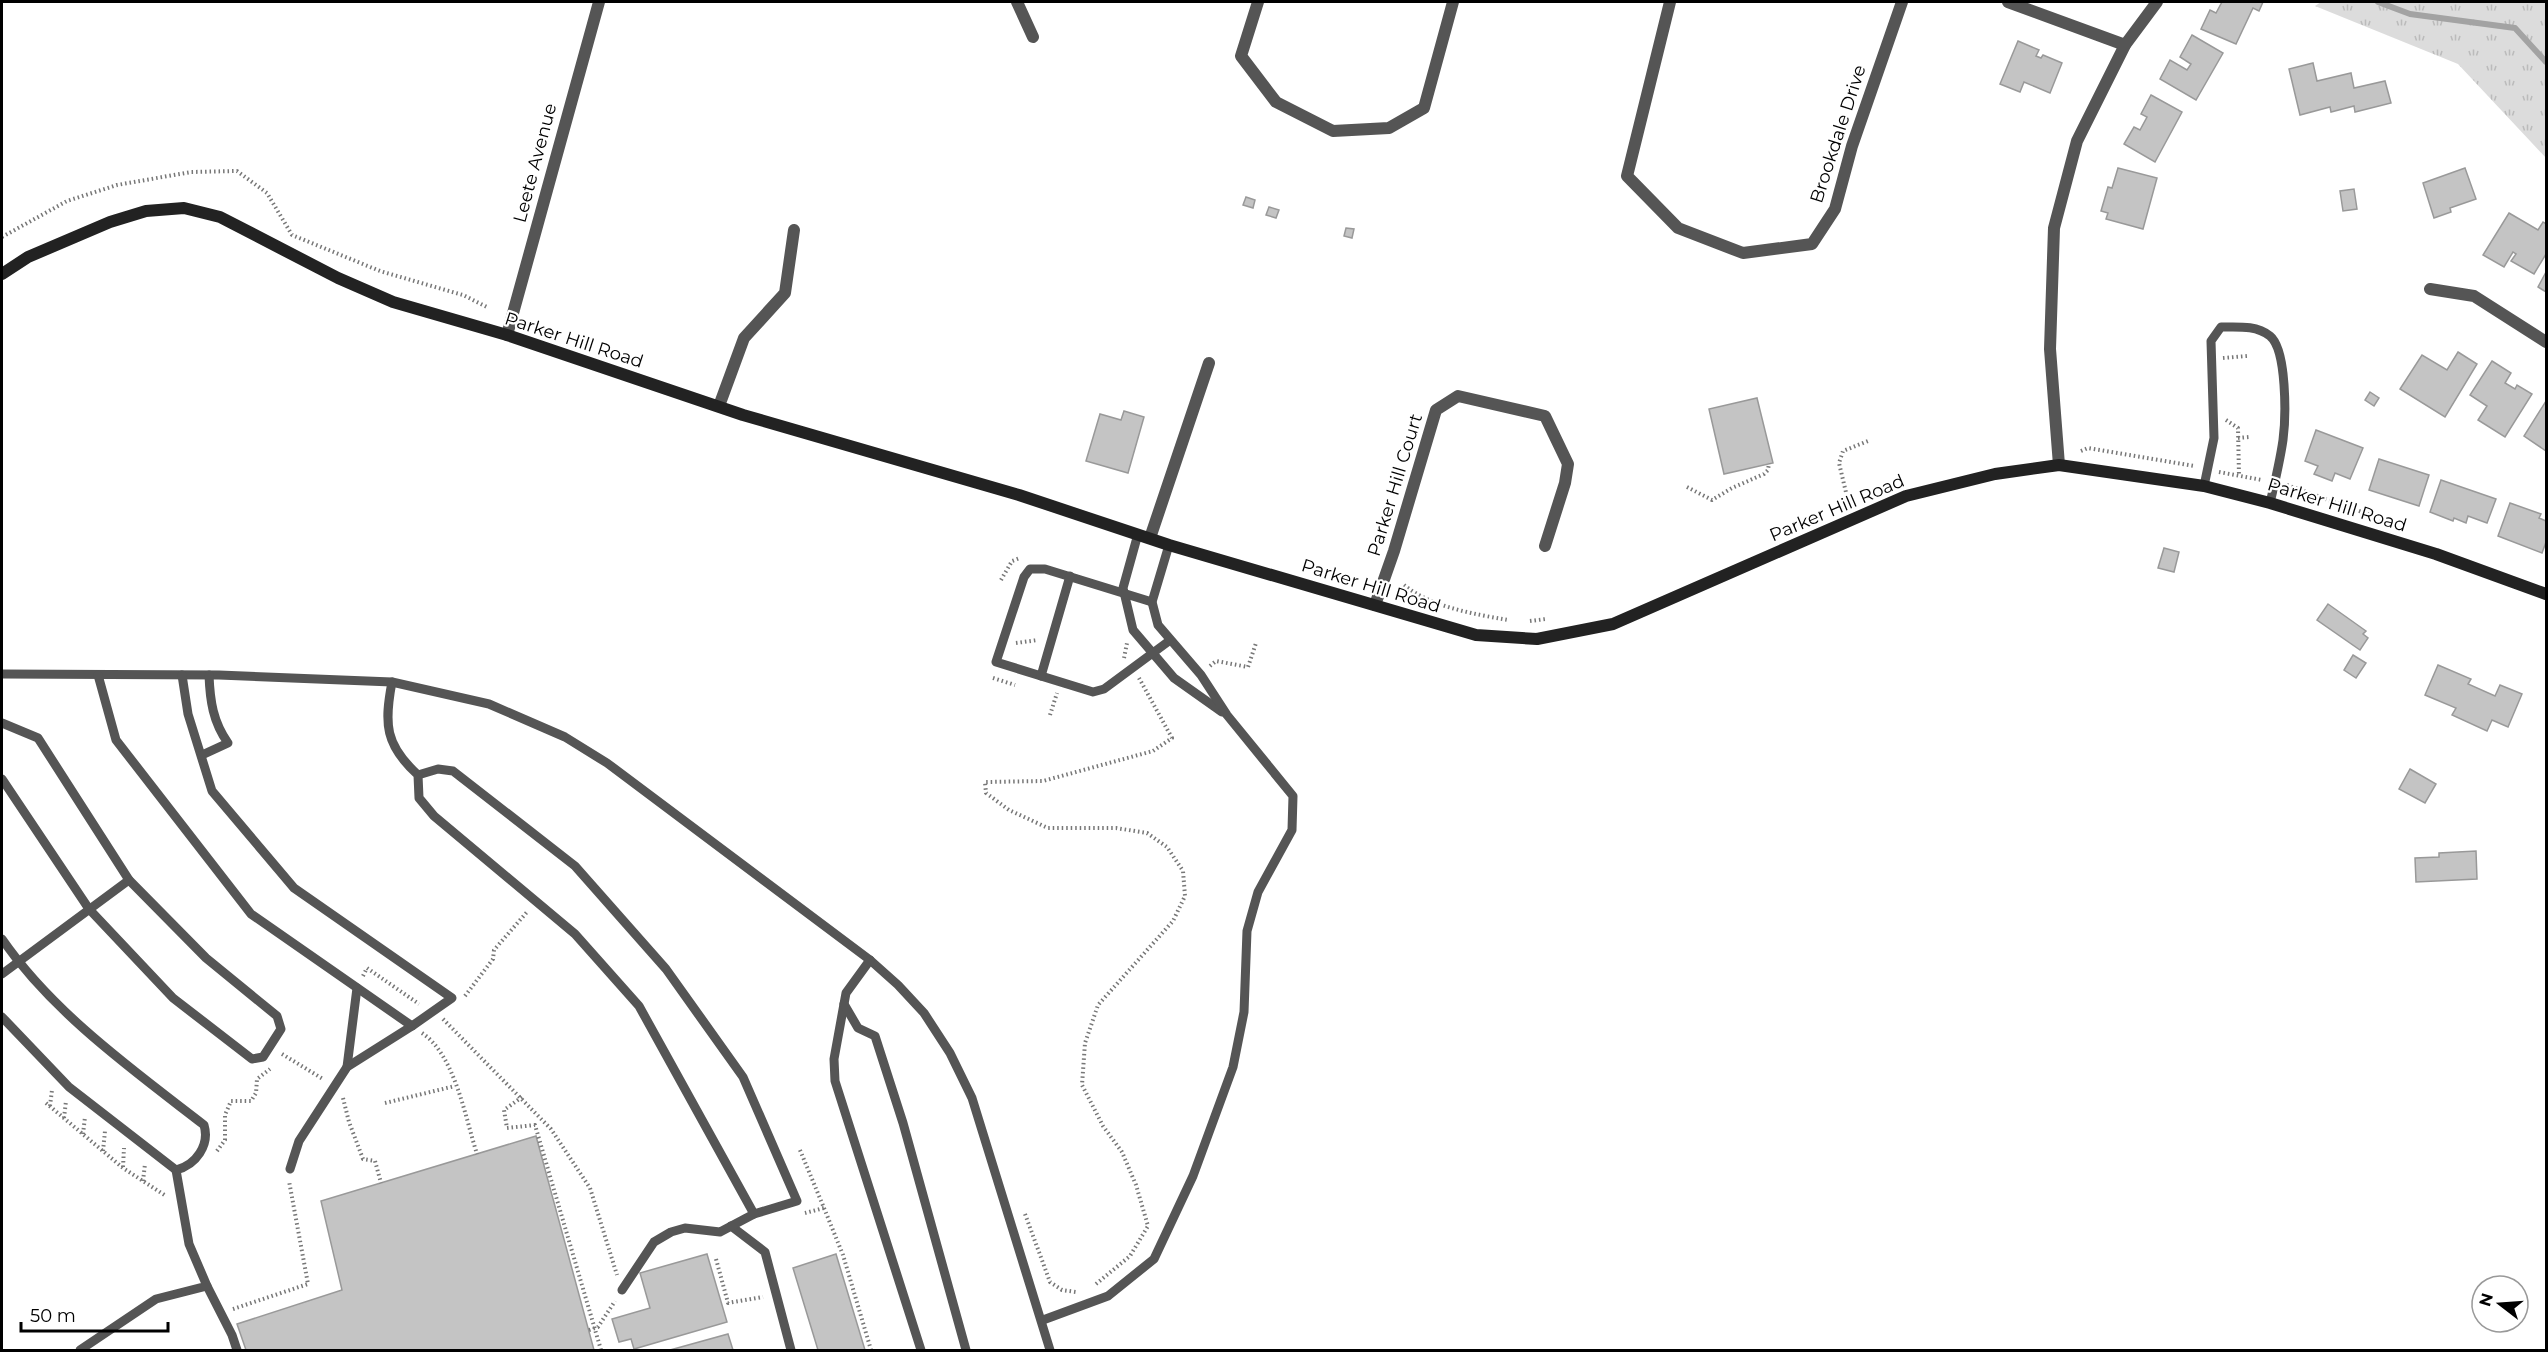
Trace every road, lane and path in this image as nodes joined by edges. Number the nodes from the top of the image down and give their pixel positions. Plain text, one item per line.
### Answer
1 (599, 2) edge
2 (1017, 2) edge
3 (1258, 2) edge
4 (1453, 2) edge
5 (1670, 2) edge
6 (1902, 2) edge
7 (2008, 2) edge
8 (2157, 2) edge
9 (1033, 37) dead end
10 (2125, 45) junction
11 (794, 230) dead end
12 (2, 237) edge
13 (2, 273) edge
14 (2430, 289) dead end
15 (488, 307) dead end
16 (507, 335) junction
17 (2547, 342) edge
18 (2247, 356) dead end
19 (2222, 358) dead end
20 (1209, 363) dead end
21 (719, 406) junction
22 (2249, 437) dead end
23 (2238, 438) dead end
24 (1868, 441) dead end
25 (2058, 459) junction
26 (1769, 463) dead end
27 (2208, 469) junction
28 (2274, 483) junction
29 (2204, 486) junction
30 (1688, 487) dead end
31 (1858, 501) dead end
32 (2270, 503) junction
33 (1849, 505) junction
34 (1843, 508) dead end
35 (2389, 522) dead end
36 (1144, 536) junction
37 (1169, 545) junction
38 (1545, 546) dead end
39 (1070, 576) junction
40 (1404, 585) dead end
41 (1124, 593) junction
42 (2547, 594) edge
43 (1152, 602) junction
44 (1375, 605) junction
45 (1551, 619) dead end
46 (1510, 620) dead end
47 (1521, 622) dead end
48 (1053, 637) junction
49 (1169, 640) junction
50 (1128, 641) dead end
51 (1015, 643) dead end
52 (1256, 643) dead end
53 (1152, 654) junction
54 (1132, 669) junction
55 (2, 674) edge
56 (98, 675) junction
57 (182, 675) junction
58 (209, 675) junction
59 (1201, 675) junction
60 (1041, 676) junction
61 (392, 682) junction
62 (1060, 682) junction
63 (1050, 715) dead end
64 (1227, 715) junction
65 (2, 723) edge
66 (202, 755) junction
67 (418, 775) junction
68 (2, 779) edge
69 (129, 880) junction
70 (536, 902) junction
71 (89, 909) junction
72 (2, 939) edge
73 (870, 960) junction
74 (18, 962) junction
75 (2, 974) edge
76 (357, 988) junction
77 (456, 1000) junction
78 (443, 1004) junction
79 (844, 1004) junction
80 (2, 1017) edge
81 (452, 1020) dead end
82 (412, 1026) junction
83 (451, 1029) junction
84 (277, 1060) dead end
85 (272, 1067) dead end
86 (347, 1067) junction
87 (336, 1083) junction
88 (455, 1086) junction
89 (522, 1097) junction
90 (46, 1103) dead end
91 (385, 1103) dead end
92 (477, 1154) dead end
93 (213, 1157) dead end
94 (290, 1169) joint
95 (176, 1170) junction
96 (381, 1183) dead end
97 (179, 1186) junction
98 (1021, 1204) dead end
99 (824, 1208) dead end
100 (754, 1214) junction
101 (731, 1226) junction
102 (716, 1259) dead end
103 (207, 1286) junction
104 (622, 1290) junction
105 (1088, 1290) dead end
106 (1082, 1291) dead end
107 (776, 1295) junction
108 (221, 1313) junction
109 (1043, 1320) junction
110 (596, 1327) junction
111 (589, 1330) dead end
112 (80, 1350) edge
113 (237, 1350) edge
114 (602, 1350) edge
115 (791, 1350) edge
116 (871, 1350) edge
117 (921, 1350) edge
118 (966, 1350) edge
119 (1050, 1350) edge

1 - 16 street, Leete Avenue
2 - 9 street
3 - 4 street
5 - 6 street, Brookdale Drive
7 - 10 street
8 - 10 street
10 - 25 street
11 - 21 street
12 - 15 path
13 - 16 street, Parker Hill Road
14 - 17 street
16 - 21 street, Parker Hill Road
18 - 19 path
20 - 36 street
21 - 36 street, Parker Hill Road
22 - 23 path
24 - 33 path
25 - 27 path
25 - 29 street, Parker Hill Road
25 - 44 street, Parker Hill Road
26 - 30 path
27 - 28 path
27 - 28 lane
27 - 29 lane
28 - 32 lane
28 - 35 path
29 - 32 street, Parker Hill Road
31 - 33 path
32 - 42 street, Parker Hill Road
33 - 34 path
36 - 37 street, Parker Hill Road
36 - 41 lane
37 - 43 lane
37 - 44 street, Parker Hill Road
38 - 44 street, Parker Hill Court
39 - 41 lane
39 - 48 lane
39 - 60 lane
40 - 46 path
41 - 43 lane
41 - 53 lane
43 - 49 lane
45 - 47 path
48 - 51 path
48 - 60 lane
49 - 53 lane
49 - 59 lane
50 - 54 path
52 - 59 path
53 - 54 lane
53 - 64 lane
54 - 62 lane
54 - 105 path
55 - 56 lane
56 - 57 lane
56 - 76 lane
57 - 58 lane
57 - 66 lane
58 - 61 lane
58 - 66 lane
59 - 64 lane
60 - 62 lane
61 - 67 lane
61 - 73 lane
62 - 63 path
64 - 109 lane
65 - 69 lane
66 - 77 lane
67 - 70 lane
67 - 100 lane
68 - 71 lane
69 - 71 lane
69 - 71 lane
70 - 77 path
70 - 100 lane
71 - 74 lane
72 - 74 lane
73 - 79 lane
73 - 109 lane
74 - 75 lane
74 - 95 lane
76 - 78 path
76 - 82 lane
76 - 86 lane
77 - 78 lane
78 - 82 lane
78 - 83 path
79 - 117 lane
79 - 118 lane
80 - 95 lane
81 - 83 path
82 - 86 lane
82 - 88 path
83 - 89 path
84 - 87 path
85 - 93 path
86 - 87 lane
87 - 94 lane
87 - 96 path
88 - 91 path
88 - 92 path
89 - 104 path
89 - 110 path
90 - 97 path
94 - 108 path
95 - 97 lane
97 - 103 lane
98 - 106 path
99 - 116 path
100 - 101 lane
101 - 104 lane
101 - 107 lane
102 - 107 path
103 - 108 lane
103 - 112 lane
104 - 110 path
107 - 115 lane
108 - 113 lane
109 - 119 lane
110 - 111 path
110 - 114 path

